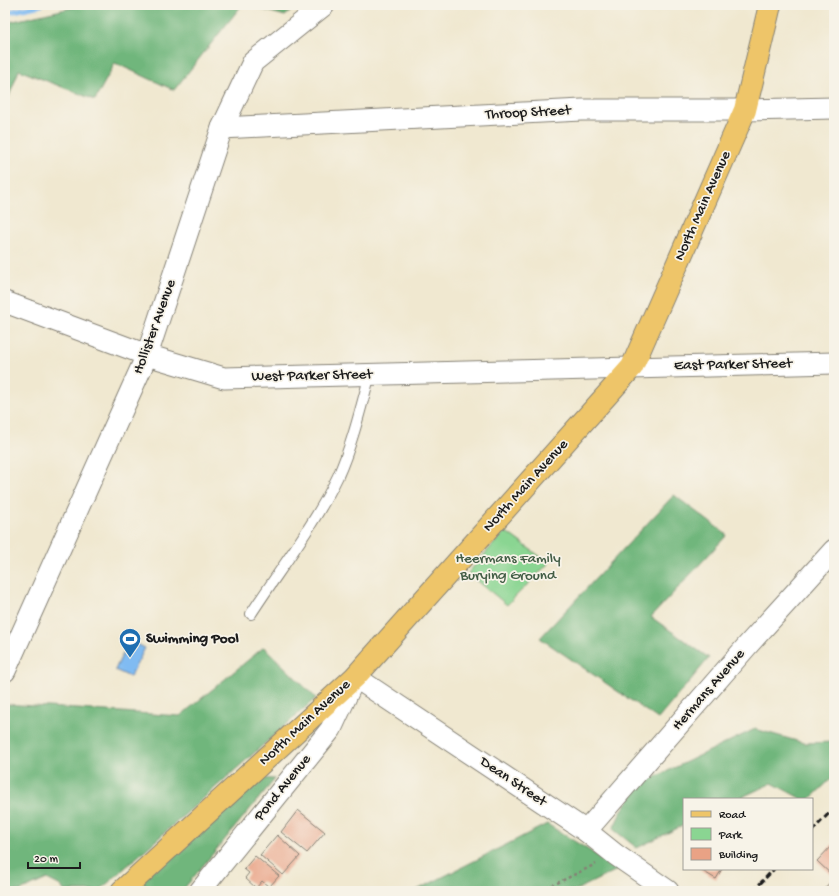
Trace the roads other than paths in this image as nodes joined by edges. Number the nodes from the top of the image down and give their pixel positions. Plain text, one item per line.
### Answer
1 (324, 5) edge
2 (770, 5) edge
3 (834, 108) edge
4 (745, 110) junction
5 (222, 128) junction
6 (5, 302) edge
7 (147, 356) junction
8 (834, 363) edge
9 (632, 368) junction
10 (370, 374) junction
11 (834, 550) edge
12 (252, 614) dead end
13 (5, 671) edge
14 (355, 677) junction
15 (586, 831) junction
16 (122, 891) edge
17 (200, 891) edge
18 (668, 891) edge

1 - 5 street, Hollister Avenue
2 - 4 main road, North Main Avenue
3 - 4 street, Throop Street
4 - 5 street, Throop Street
4 - 9 main road, North Main Avenue
5 - 7 street, Hollister Avenue
6 - 7 street, West Parker Street
7 - 10 street, West Parker Street
7 - 13 street, Hollister Avenue
8 - 9 street, East Parker Street
9 - 10 street, West Parker Street
9 - 14 main road, North Main Avenue
10 - 12 lane
11 - 15 street, Hermans Avenue
14 - 15 street, Dean Street
14 - 16 main road, North Main Avenue
14 - 17 street, Pond Avenue
15 - 18 street, Dean Street

